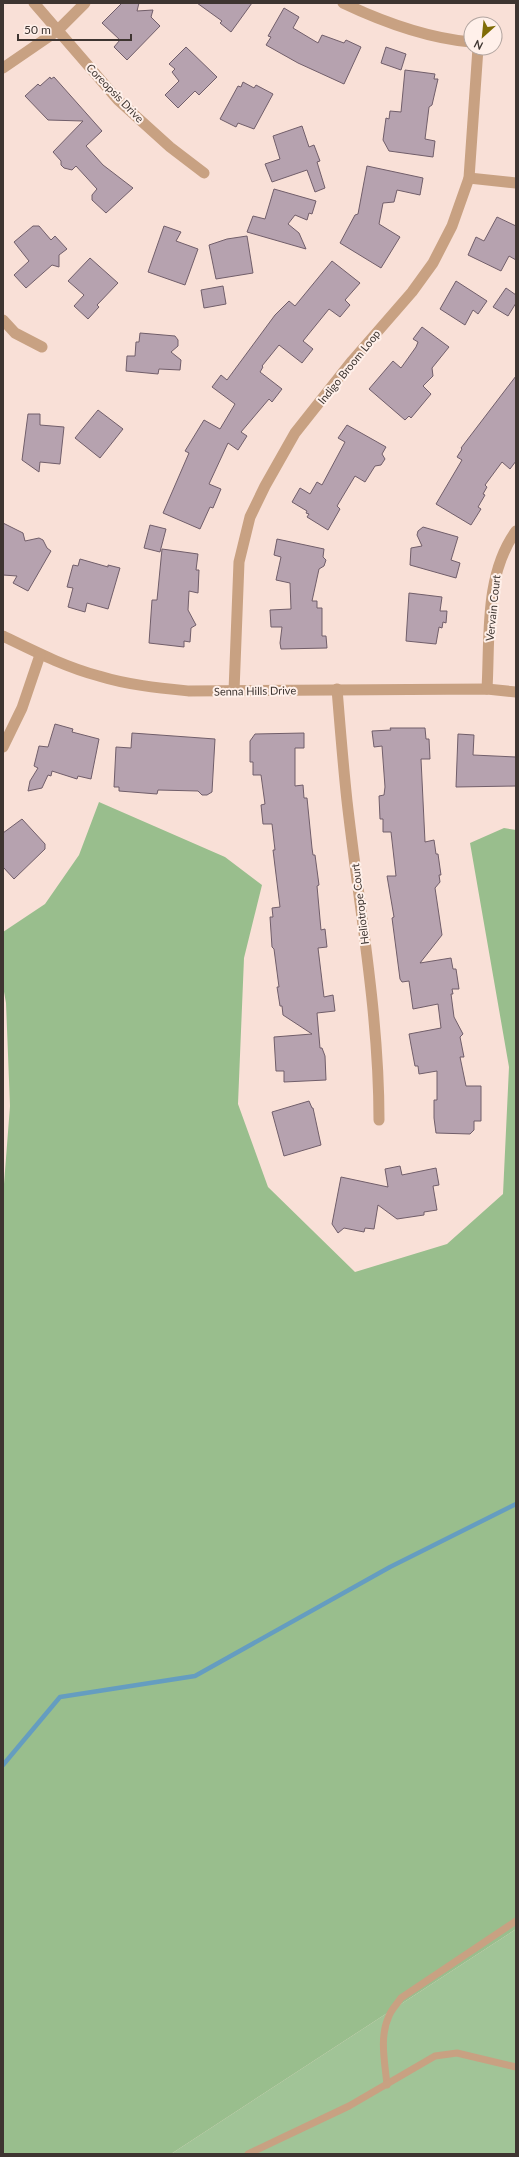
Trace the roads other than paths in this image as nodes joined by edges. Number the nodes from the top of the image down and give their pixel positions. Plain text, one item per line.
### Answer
1 (34, 3) edge
2 (85, 3) edge
3 (343, 3) edge
4 (58, 31) junction
5 (463, 41) edge
6 (477, 56) edge
7 (3, 68) edge
8 (204, 173) dead end
9 (469, 178) junction
10 (516, 183) edge
11 (3, 320) edge
12 (42, 347) dead end
13 (516, 531) edge
14 (3, 636) edge
15 (40, 655) junction
16 (337, 689) junction
17 (487, 689) junction
18 (234, 691) junction
19 (516, 692) edge
20 (3, 746) edge
21 (378, 1120) dead end
22 (516, 1921) edge
23 (516, 2067) edge
24 (388, 2085) junction
25 (248, 2154) edge

1 - 4 street, Coreopsis Drive
2 - 4 street
3 - 5 street
4 - 7 street
4 - 8 street, Coreopsis Drive
6 - 9 street, Indigo Broom Loop
9 - 10 street
9 - 18 street, Indigo Broom Loop
11 - 12 street
13 - 17 street, Vervain Court
14 - 15 street, Senna Hills Drive
15 - 18 street, Senna Hills Drive
15 - 20 street
16 - 17 street, Senna Hills Drive
16 - 18 street, Senna Hills Drive
16 - 21 street, Heliotrope Court
17 - 19 street, Senna Hills Drive
22 - 24 lane
23 - 24 lane
24 - 25 lane

